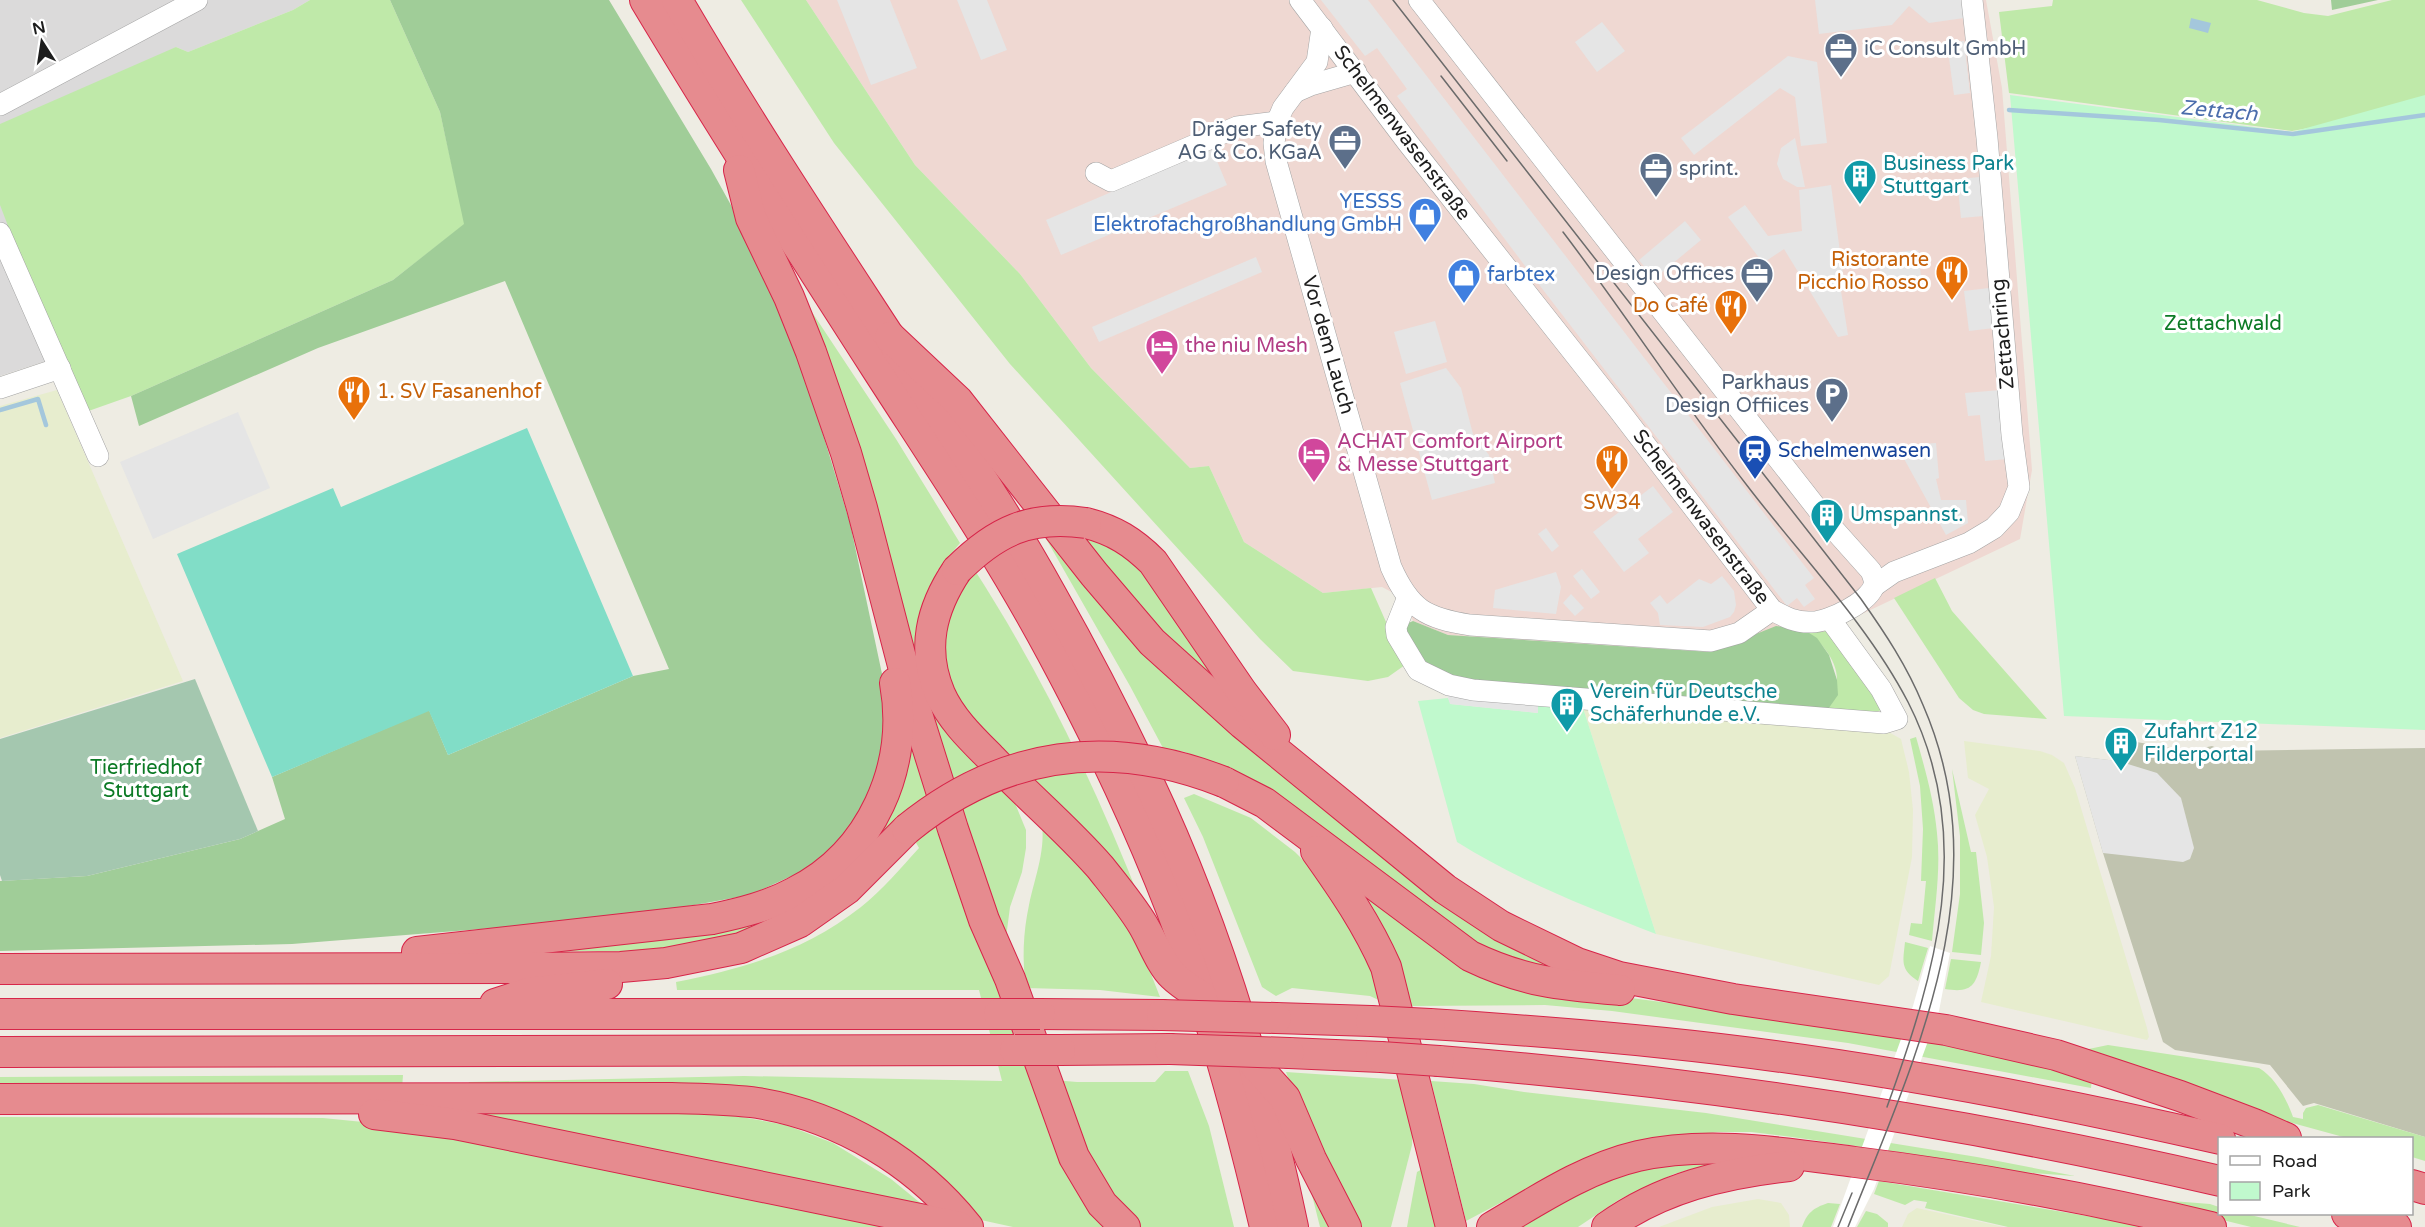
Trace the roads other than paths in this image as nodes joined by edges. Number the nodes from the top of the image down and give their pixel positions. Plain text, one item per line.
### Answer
1 (197, 0) edge
2 (645, 0) edge
3 (677, 0) edge
4 (1300, 0) edge
5 (1419, 0) edge
6 (1972, 0) edge
7 (1322, 28) junction
8 (1356, 72) junction
9 (1295, 92) junction
10 (0, 105) edge
11 (1277, 122) junction
12 (734, 148) junction
13 (1096, 173) dead end
14 (0, 233) edge
15 (890, 337) junction
16 (60, 369) junction
17 (0, 388) edge
18 (98, 456) dead end
19 (1874, 586) junction
20 (1408, 597) junction
21 (1772, 610) junction
22 (890, 612) junction
23 (1830, 619) junction
24 (1297, 767) junction
25 (1302, 832) junction
26 (666, 963) junction
27 (319, 968) junction
28 (0, 969) edge
29 (1202, 998) junction
30 (1733, 999) junction
31 (0, 1014) edge
32 (464, 1014) junction
33 (0, 1052) edge
34 (1251, 1062) junction
35 (320, 1098) junction
36 (0, 1099) edge
37 (2284, 1137) edge
38 (2218, 1139) edge
39 (1851, 1162) junction
40 (2218, 1181) edge
41 (2352, 1215) edge
42 (960, 1227) edge
43 (968, 1227) edge
44 (1125, 1227) edge
45 (1265, 1227) edge
46 (1293, 1227) edge
47 (1346, 1227) edge
48 (1451, 1227) edge
49 (1492, 1227) edge
50 (1607, 1227) edge
51 (2211, 1227) edge
52 (2396, 1227) edge

1 - 10 street
2 - 12 highway
3 - 15 highway
4 - 7 street, Schelmenwasenstraße
5 - 19 street
6 - 19 street, Zettachring
7 - 8 street, Schelmenwasenstraße
7 - 9 street, Vor dem Lauch
8 - 9 street
8 - 21 street, Schelmenwasenstraße
9 - 11 street, Vor dem Lauch
11 - 13 street
11 - 20 street, Vor dem Lauch
12 - 22 highway
12 - 29 highway
14 - 16 street
15 - 24 highway
15 - 34 highway
16 - 17 street
16 - 18 street
19 - 23 street, Schelmenwasenstraße
20 - 21 street, Vor dem Lauch
20 - 23 street
21 - 23 street, Schelmenwasenstraße
22 - 27 highway
22 - 44 highway
24 - 29 highway, bridge
24 - 30 highway
25 - 26 highway, bridge
25 - 30 highway
25 - 48 highway
26 - 27 highway
26 - 32 highway
27 - 28 highway
29 - 45 highway
30 - 37 highway
31 - 32 highway
32 - 38 highway, bridge
33 - 40 highway, bridge
34 - 46 highway
34 - 47 highway
35 - 36 highway
35 - 42 highway
35 - 43 highway
39 - 49 highway
39 - 50 highway
39 - 51 highway
41 - 52 highway

